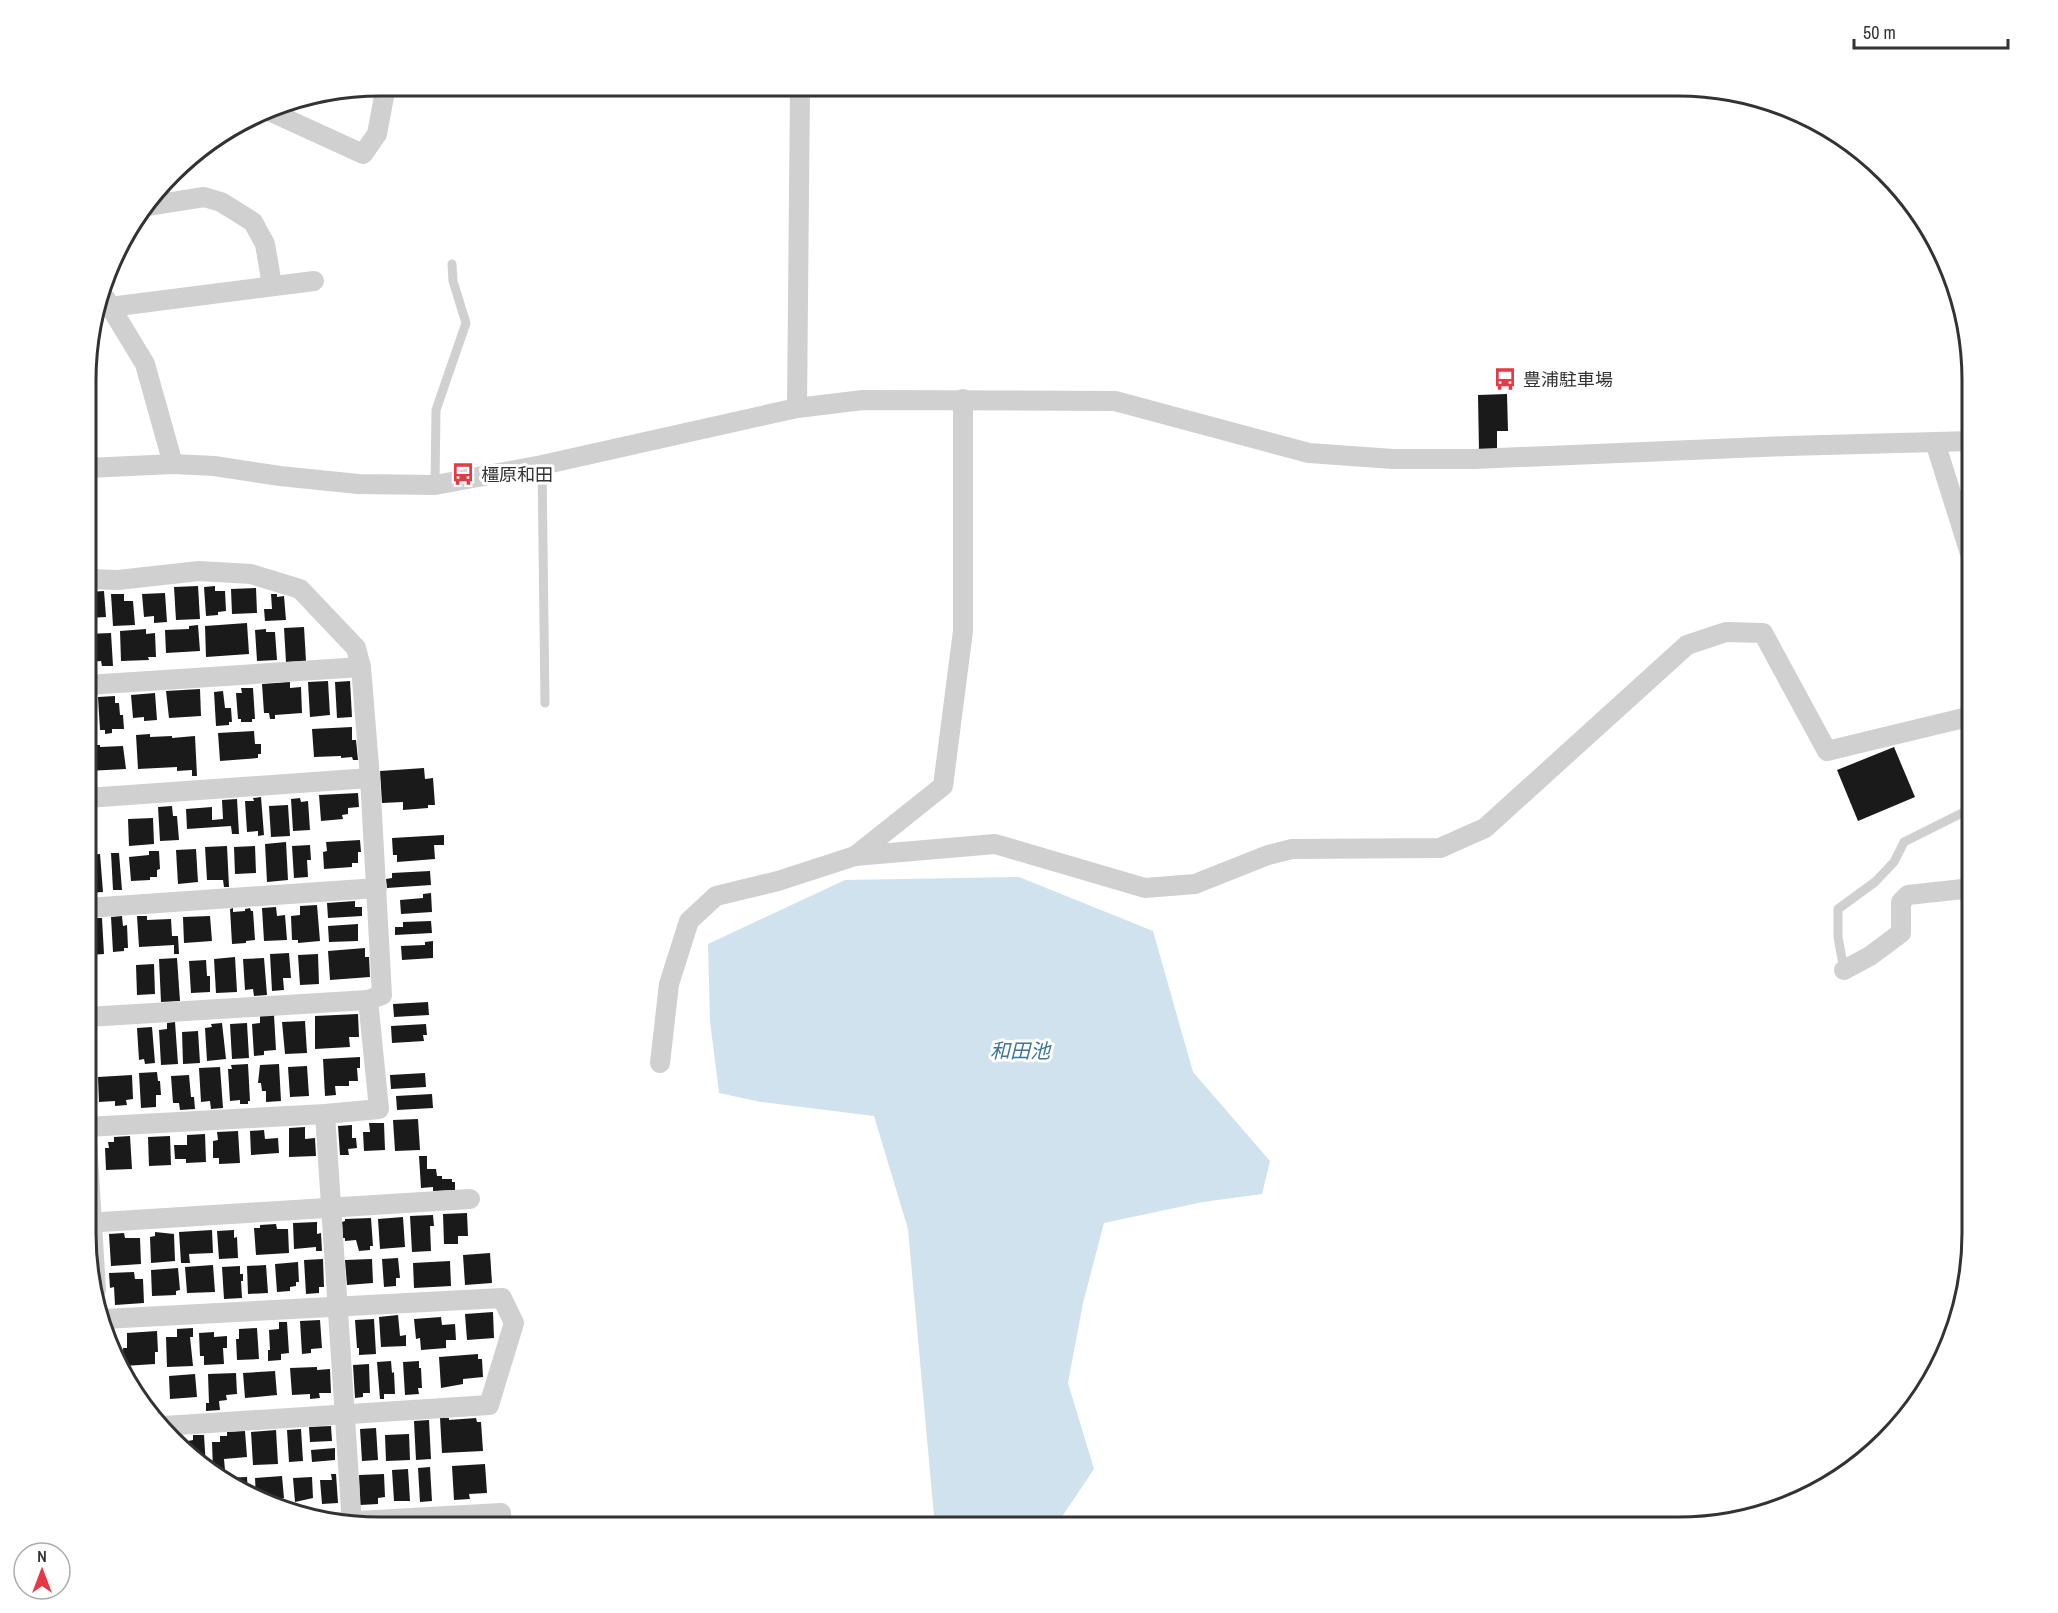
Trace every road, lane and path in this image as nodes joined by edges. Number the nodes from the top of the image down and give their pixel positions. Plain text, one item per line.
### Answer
1 (384, 96) edge
2 (800, 96) edge
3 (278, 115) edge
4 (157, 204) edge
5 (452, 264) dead end
6 (314, 280) dead end
7 (272, 285) junction
8 (107, 301) edge
9 (963, 399) junction
10 (796, 408) junction
11 (1962, 441) edge
12 (1935, 442) junction
13 (173, 464) junction
14 (542, 465) junction
15 (96, 468) edge
16 (435, 485) junction
17 (1962, 528) edge
18 (96, 579) edge
19 (361, 667) junction
20 (96, 684) edge
21 (546, 703) dead end
22 (1962, 718) edge
23 (370, 778) junction
24 (96, 797) edge
25 (1962, 813) edge
26 (855, 856) junction
27 (376, 888) junction
28 (1962, 889) edge
29 (96, 907) edge
30 (1844, 970) joint
31 (368, 1000) junction
32 (96, 1016) edge
33 (660, 1063) dead end
34 (325, 1114) junction
35 (96, 1125) edge
36 (470, 1199) dead end
37 (331, 1208) junction
38 (96, 1223) edge
39 (337, 1306) junction
40 (110, 1319) edge
41 (344, 1414) junction
42 (172, 1425) edge
43 (348, 1515) edge
44 (433, 1517) edge
45 (501, 1517) edge

1 - 3 street
2 - 10 street
4 - 7 street
5 - 16 lane
6 - 7 street
7 - 8 street
8 - 13 street
9 - 10 street
9 - 12 street
9 - 26 street
10 - 14 street
11 - 12 street
12 - 17 street
13 - 15 street
13 - 16 street
14 - 16 street
14 - 21 lane
18 - 19 street
19 - 20 street
19 - 23 street
22 - 26 street
23 - 24 street
23 - 27 street
25 - 30 lane
26 - 33 street
27 - 29 street
27 - 31 street
28 - 30 street
31 - 32 street
31 - 34 street
34 - 35 street
34 - 37 street
36 - 37 street
37 - 38 street
37 - 39 street
39 - 40 street
39 - 41 street
39 - 41 street
41 - 42 street
41 - 43 street
44 - 45 street

